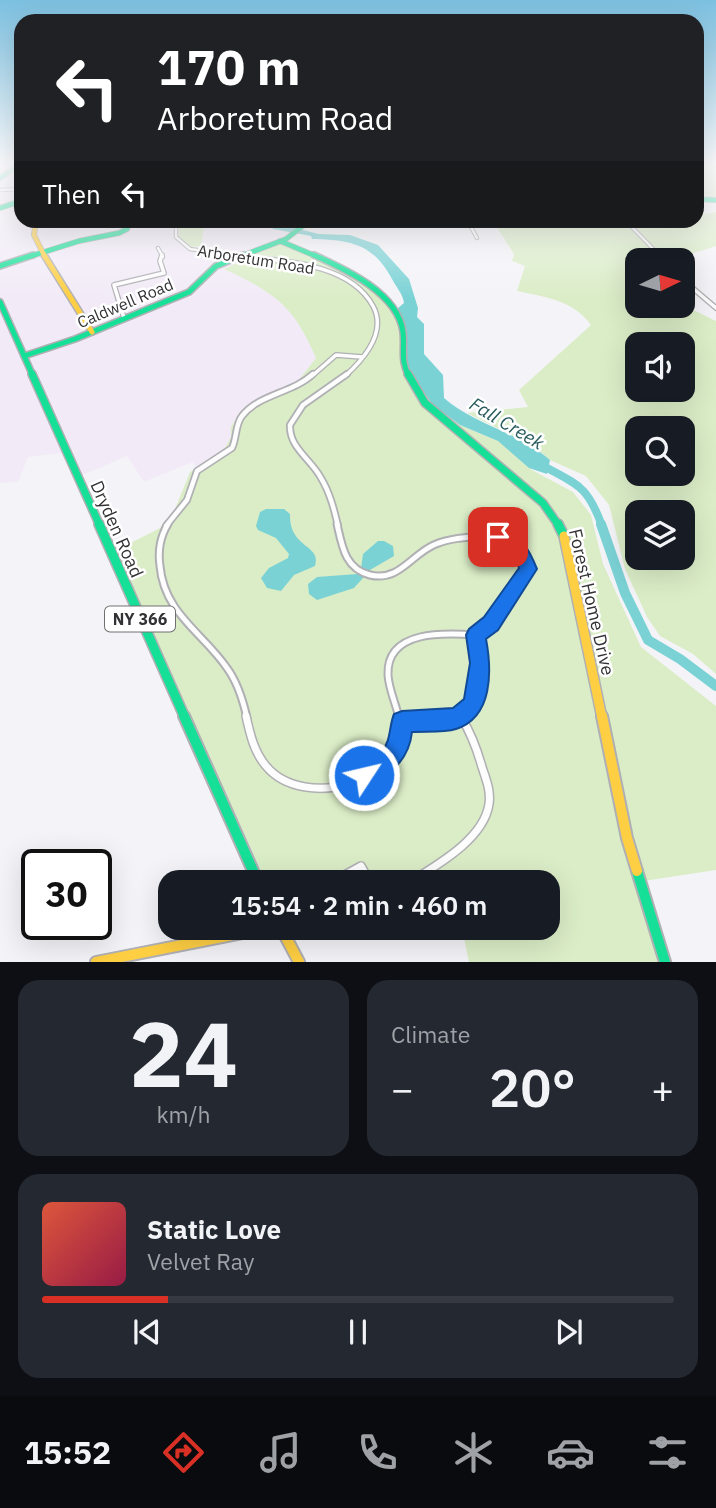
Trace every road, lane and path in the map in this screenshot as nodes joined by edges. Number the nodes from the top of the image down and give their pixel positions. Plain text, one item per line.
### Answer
1 (35, 228) edge
2 (127, 228) edge
3 (179, 228) edge
4 (300, 228) edge
5 (471, 228) edge
6 (633, 228) edge
7 (477, 238) dead end
8 (280, 241) junction
9 (158, 248) dead end
10 (652, 248) edge
11 (43, 253) junction
12 (237, 257) junction
13 (0, 266) edge
14 (695, 290) edge
15 (0, 302) edge
16 (716, 309) edge
17 (124, 318) junction
18 (92, 332) junction
19 (24, 356) junction
20 (362, 357) junction
21 (476, 635) junction
22 (461, 717) junction
23 (402, 722) junction
24 (253, 870) edge
25 (427, 870) edge
26 (217, 940) edge
27 (287, 940) edge
28 (96, 962) edge
29 (299, 962) edge
30 (665, 962) edge

1 - 11 street
2 - 11 street
3 - 12 street, Arboretum Road
4 - 8 street
5 - 7 street
6 - 10 street
8 - 12 street, Caldwell Road
8 - 30 street, Forest Home Drive
9 - 17 street
11 - 13 street
11 - 18 street
12 - 17 street, Caldwell Road
12 - 20 street, Arboretum Road
14 - 16 street
15 - 19 street, Dryden Road / NY 366
17 - 18 street, Caldwell Road
18 - 19 street, Caldwell Road
19 - 24 street, Dryden Road / NY 366
20 - 21 street, Arboretum Road
20 - 23 street
21 - 22 street
21 - 23 street
22 - 23 street
22 - 25 street
26 - 28 street
27 - 29 street

